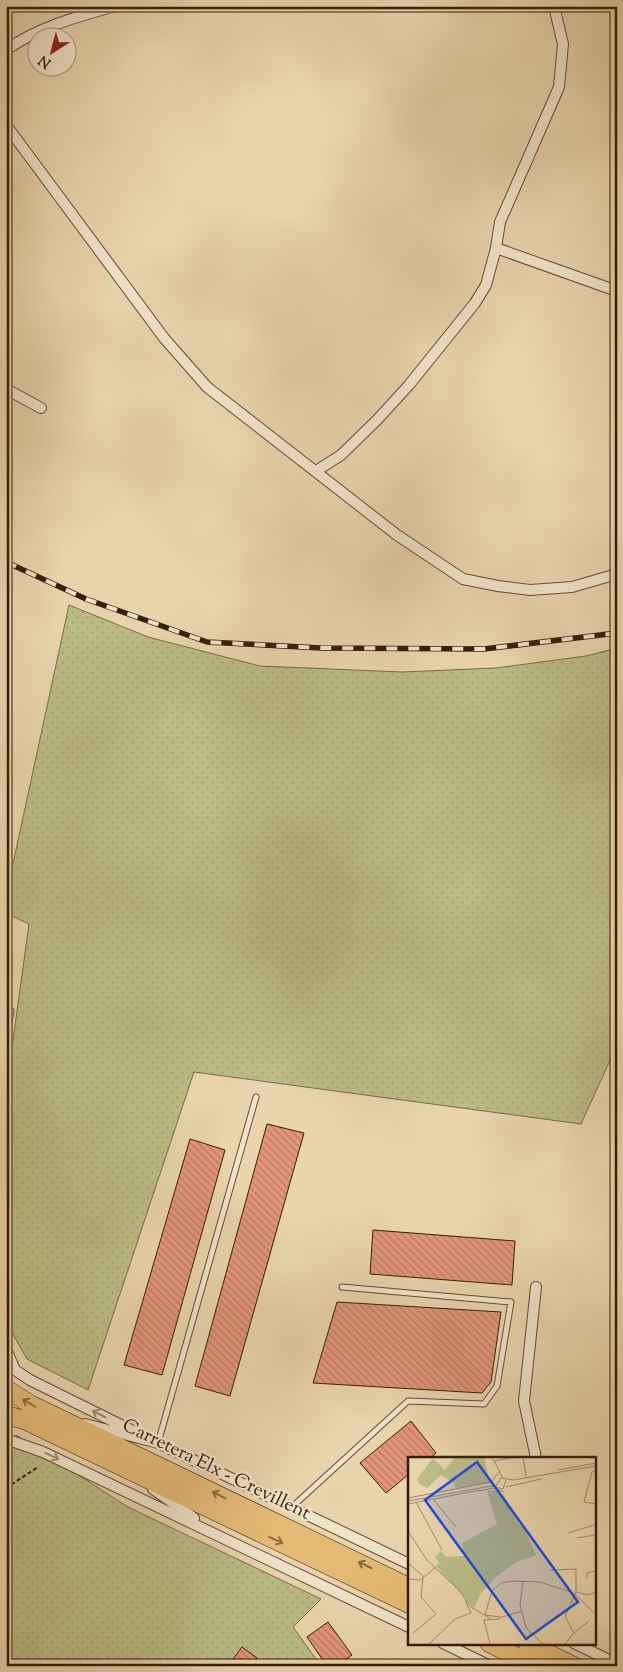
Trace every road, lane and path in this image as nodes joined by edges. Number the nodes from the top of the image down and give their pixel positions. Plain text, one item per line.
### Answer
1 (115, 6) edge
2 (554, 6) edge
3 (6, 50) edge
4 (6, 125) edge
5 (496, 248) junction
6 (617, 291) edge
7 (6, 388) edge
8 (41, 408) dead end
9 (316, 472) junction
10 (617, 574) edge
11 (11, 1011) dead end
12 (6, 1038) edge
13 (256, 1097) dead end
14 (342, 1287) dead end
15 (536, 1287) dead end
16 (6, 1349) edge
17 (6, 1389) edge
18 (6, 1415) edge
19 (53, 1415) junction
20 (6, 1438) edge
21 (158, 1443) junction
22 (536, 1457) edge
23 (38, 1467) dead end
24 (122, 1467) junction
25 (6, 1488) edge
26 (292, 1508) junction
27 (218, 1534) junction
28 (408, 1564) edge
29 (408, 1587) edge
30 (408, 1604) edge
31 (408, 1627) edge
32 (445, 1644) edge
33 (491, 1644) edge
34 (529, 1644) edge
35 (576, 1644) edge
36 (617, 1664) edge
37 (490, 1666) edge
38 (535, 1666) edge
39 (574, 1666) edge

1 - 3 street
2 - 5 street
4 - 9 street
5 - 6 street
5 - 9 street
7 - 8 street
9 - 10 street
11 - 12 lane
13 - 21 lane
14 - 26 lane
15 - 22 street
21 -> 16 street
19 -> 17 highway, Carretera Elx - Crevillent
18 - 24 highway, Carretera Elx - Crevillent
19 - 21 street
29 -> 19 highway, Carretera Elx - Crevillent
20 -> 27 street
21 - 26 street
23 - 25 path
24 - 27 street
24 -> 30 highway, Carretera Elx - Crevillent
26 - 28 street
27 - 31 street
32 - 37 street
33 - 38 highway
34 - 39 highway
35 - 36 street

